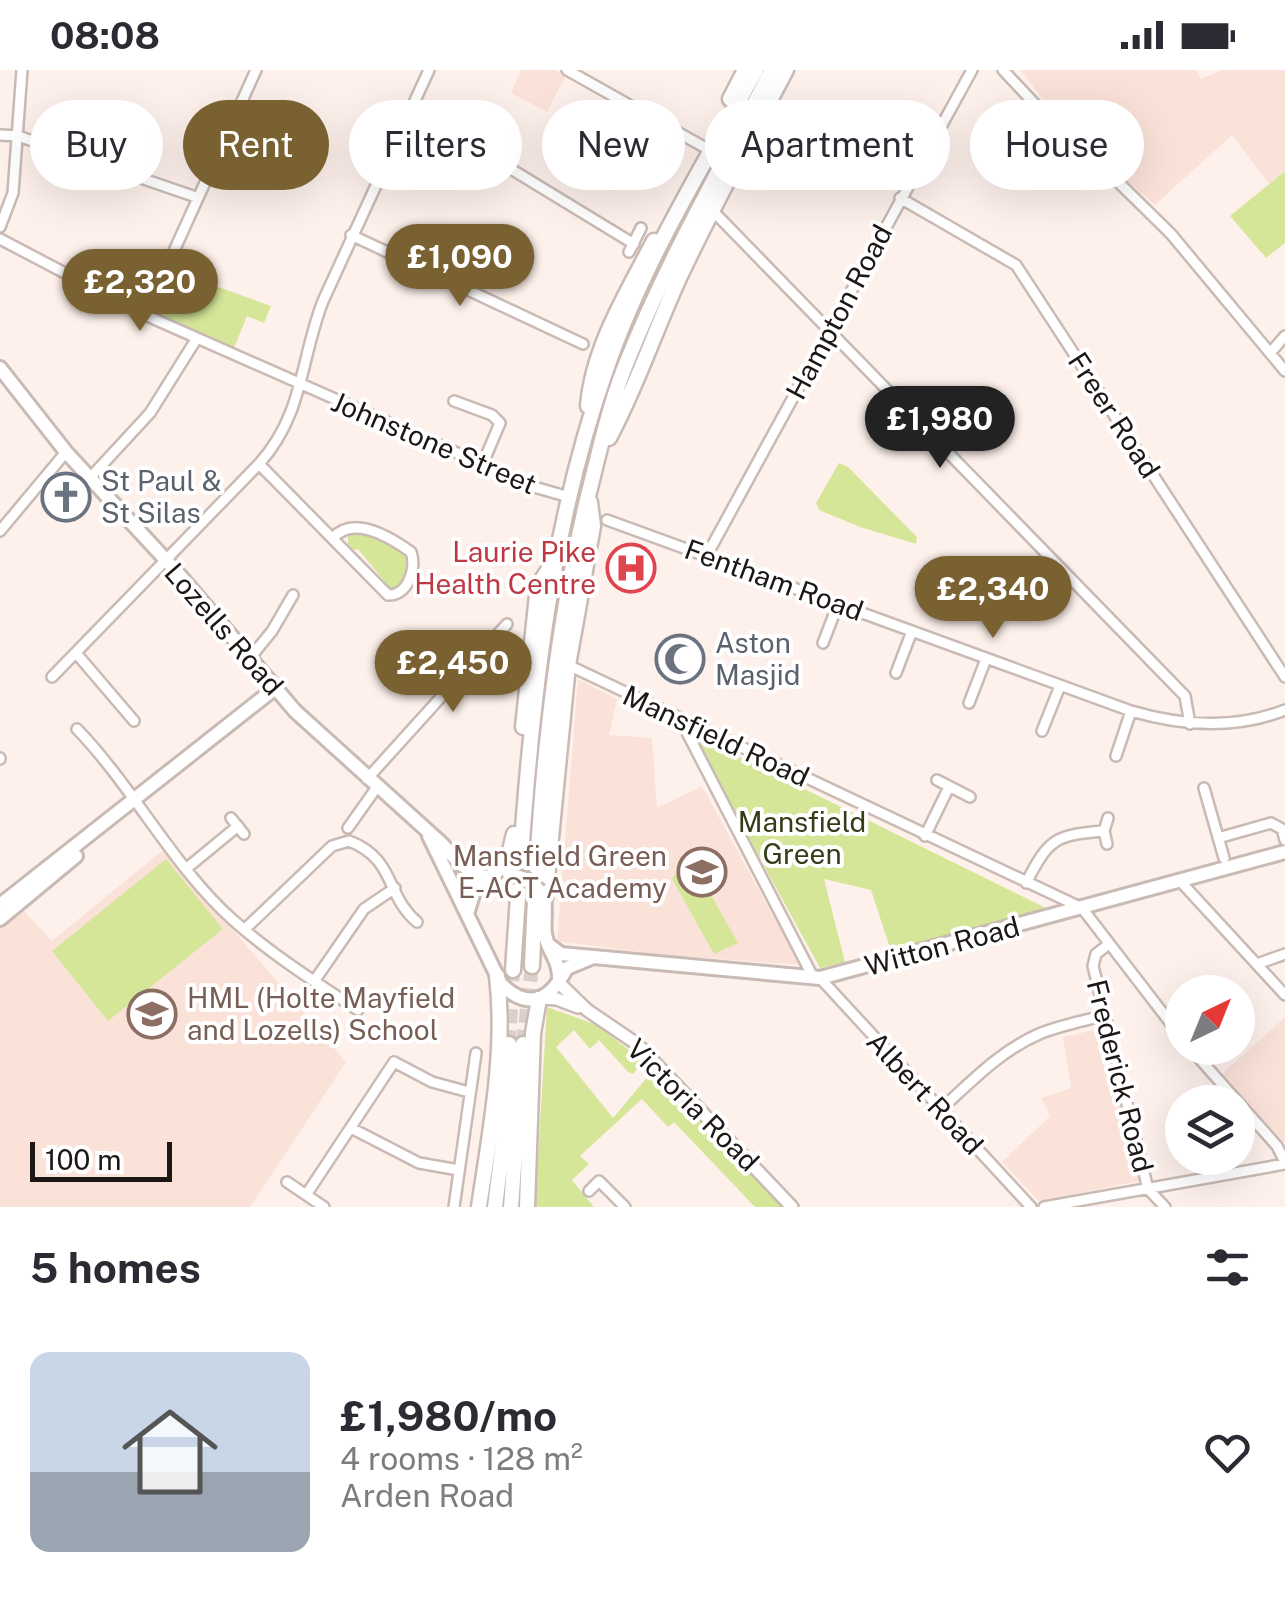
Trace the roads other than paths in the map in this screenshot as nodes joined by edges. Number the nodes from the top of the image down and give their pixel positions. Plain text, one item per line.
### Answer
1 (22, 70) edge
2 (256, 70) edge
3 (428, 70) edge
4 (786, 70) edge
5 (972, 70) edge
6 (1003, 70) edge
7 (572, 71) edge
8 (759, 73) edge
9 (415, 100) edge
10 (0, 135) edge
11 (18, 136) junction
12 (704, 147) junction
13 (522, 179) edge
14 (372, 190) edge
15 (196, 198) junction
16 (900, 198) junction
17 (712, 210) junction
18 (0, 227) edge
19 (641, 228) dead end
20 (351, 235) junction
21 (0, 239) edge
22 (145, 315) junction
23 (832, 330) junction
24 (1285, 336) edge
25 (197, 338) junction
26 (583, 344) dead end
27 (1270, 353) junction
28 (0, 368) edge
29 (1285, 371) edge
30 (301, 385) junction
31 (454, 401) dead end
32 (586, 432) junction
33 (66, 452) junction
34 (596, 463) junction
35 (259, 464) junction
36 (483, 464) junction
37 (89, 478) junction
38 (589, 491) junction
39 (568, 497) junction
40 (607, 520) dead end
41 (0, 530) edge
42 (334, 538) junction
43 (706, 555) junction
44 (555, 558) junction
45 (164, 559) junction
46 (293, 594) dead end
47 (838, 604) junction
48 (267, 606) dead end
49 (280, 614) junction
50 (508, 624) dead end
51 (912, 631) junction
52 (496, 638) junction
53 (823, 643) dead end
54 (506, 647) dead end
55 (76, 653) junction
56 (250, 658) junction
57 (986, 659) junction
58 (568, 665) junction
59 (896, 673) dead end
60 (52, 678) dead end
61 (1285, 678) edge
62 (1060, 686) junction
63 (274, 689) junction
64 (969, 703) dead end
65 (1285, 710) edge
66 (1131, 711) junction
67 (678, 716) junction
68 (134, 721) dead end
69 (1190, 724) junction
70 (1042, 732) dead end
71 (70, 744) dead end
72 (1116, 756) dead end
73 (937, 780) dead end
74 (372, 783) junction
75 (950, 787) junction
76 (1204, 788) dead end
77 (970, 797) dead end
78 (136, 800) junction
79 (1108, 818) dead end
80 (238, 826) dead end
81 (348, 828) dead end
82 (426, 830) junction
83 (1104, 832) junction
84 (926, 836) junction
85 (1218, 838) junction
86 (1285, 840) edge
87 (1107, 844) dead end
88 (1285, 852) edge
89 (1224, 858) dead end
90 (187, 868) junction
91 (490, 876) junction
92 (1026, 882) junction
93 (1180, 882) junction
94 (394, 888) junction
95 (543, 895) junction
96 (1082, 908) junction
97 (3, 912) edge
98 (467, 916) junction
99 (417, 922) dead end
100 (245, 929) junction
101 (1109, 944) junction
102 (549, 946) junction
103 (1285, 954) edge
104 (591, 958) junction
105 (1257, 964) junction
106 (532, 966) tunnel mouth
107 (513, 970) tunnel mouth
108 (496, 976) junction
109 (816, 978) junction
110 (315, 980) junction
111 (559, 982) junction
112 (1285, 995) edge
113 (541, 999) junction
114 (358, 1010) dead end
115 (586, 1010) junction
116 (1106, 1014) junction
117 (1165, 1016) edge
118 (476, 1053) dead end
119 (1205, 1065) edge
120 (469, 1092) junction
121 (940, 1110) junction
122 (351, 1128) junction
123 (1285, 1163) edge
124 (458, 1170) junction
125 (287, 1182) dead end
126 (1148, 1189) junction
127 (589, 1191) dead end
128 (306, 1195) junction
129 (324, 1207) edge
130 (454, 1207) edge
131 (479, 1207) edge
132 (495, 1207) edge
133 (511, 1207) edge
134 (527, 1207) edge
135 (624, 1207) edge
136 (792, 1207) edge
137 (1031, 1207) edge
138 (1044, 1207) edge
139 (1165, 1207) edge

1 - 11 street
2 - 15 street
3 - 9 street
4 - 17 highway
5 - 16 street, Hampton Road
6 - 27 street
7 - 12 street
8 - 12 highway
8 - 32 highway
8 - 34 highway
10 - 11 street
11 - 15 street
11 - 18 street
12 - 32 highway
13 - 19 street
14 - 20 street
15 - 22 street
16 - 23 street, Hampton Road
16 - 61 street, Freer Road
17 - 23 street
17 - 34 highway
20 - 26 street
20 - 30 street
21 - 22 street, Johnstone Street
22 - 25 street, Johnstone Street
23 - 43 street, Hampton Road
23 - 69 street
24 - 27 street
25 - 30 street, Johnstone Street
25 - 37 street
27 - 29 street
28 - 33 main road, Lozells Road
30 - 35 street
30 - 36 street, Johnstone Street
31 - 36 street
32 - 39 highway
33 - 37 main road, Lozells Road
33 - 41 street
34 - 38 highway
35 - 42 street
35 - 45 street
36 - 39 street, Johnstone Street
37 - 45 main road, Lozells Road
38 - 58 highway
38 - 106 highway
39 - 44 highway
40 - 43 street, Fentham Road
42 - 42 street
43 - 47 street, Fentham Road
44 - 91 highway
44 - 107 highway
45 - 55 street
45 - 56 main road, Lozells Road
46 - 49 street
47 - 51 street, Fentham Road
47 - 53 street
48 - 49 street
49 - 56 street
50 - 52 street
51 - 57 street, Fentham Road
51 - 59 street
52 - 54 street
52 - 74 street
55 - 60 street
55 - 68 street
56 - 63 main road, Lozells Road
57 - 62 street, Fentham Road
57 - 64 street
58 - 67 street, Mansfield Road
58 - 95 highway
62 - 66 street, Fentham Road
62 - 70 street
63 - 74 main road, Lozells Road
63 - 78 main road
65 - 69 street, Fentham Road
66 - 69 street, Fentham Road
66 - 72 street
67 - 84 street, Mansfield Road
67 - 109 street, Albert Road
71 - 78 street
73 - 75 street
74 - 81 street
74 - 82 main road, Lozells Road
75 - 77 street
75 - 84 street
76 - 85 street
78 - 90 street
78 - 97 main road
79 - 83 street
80 - 90 street
82 - 91 main road, Lozells Road
82 - 98 main road, Lozells Road
83 - 87 street
83 - 92 street
84 - 92 street, Mansfield Road
85 - 86 street
85 - 89 street
88 - 93 main road, Witton Road
90 - 100 street
91 - 95 main road, bridge
91 - 98 main road
92 - 96 street, Mansfield Road
93 - 96 main road, Witton Road
93 - 105 street
94 - 99 street
94 - 100 street
94 - 110 street
95 - 102 main road
96 - 101 street
96 - 109 main road, Witton Road
98 - 108 main road, Lozells Road
100 - 110 street
101 - 116 street, Frederick Road
101 - 117 street
102 - 104 main road, Witton Road
102 - 111 main road
103 - 105 street
104 - 109 main road, Witton Road
104 - 111 main road
105 - 112 street
108 - 113 main road
108 - 131 highway
109 - 121 street, Albert Road
110 - 114 street
111 - 113 main road
111 - 115 street, Victoria Road
113 - 115 street, Victoria Road
113 - 134 highway
115 - 136 street, Victoria Road
116 - 121 street
116 - 126 street, Frederick Road
118 - 120 street
119 - 123 street
120 - 122 street
120 - 124 street
121 - 137 street, Albert Road
122 - 124 street
122 - 128 street
123 - 126 street
124 - 130 street
125 - 128 street
126 - 138 street
126 - 139 street, Frederick Road
127 - 135 street
128 - 129 street
132 - 133 highway

